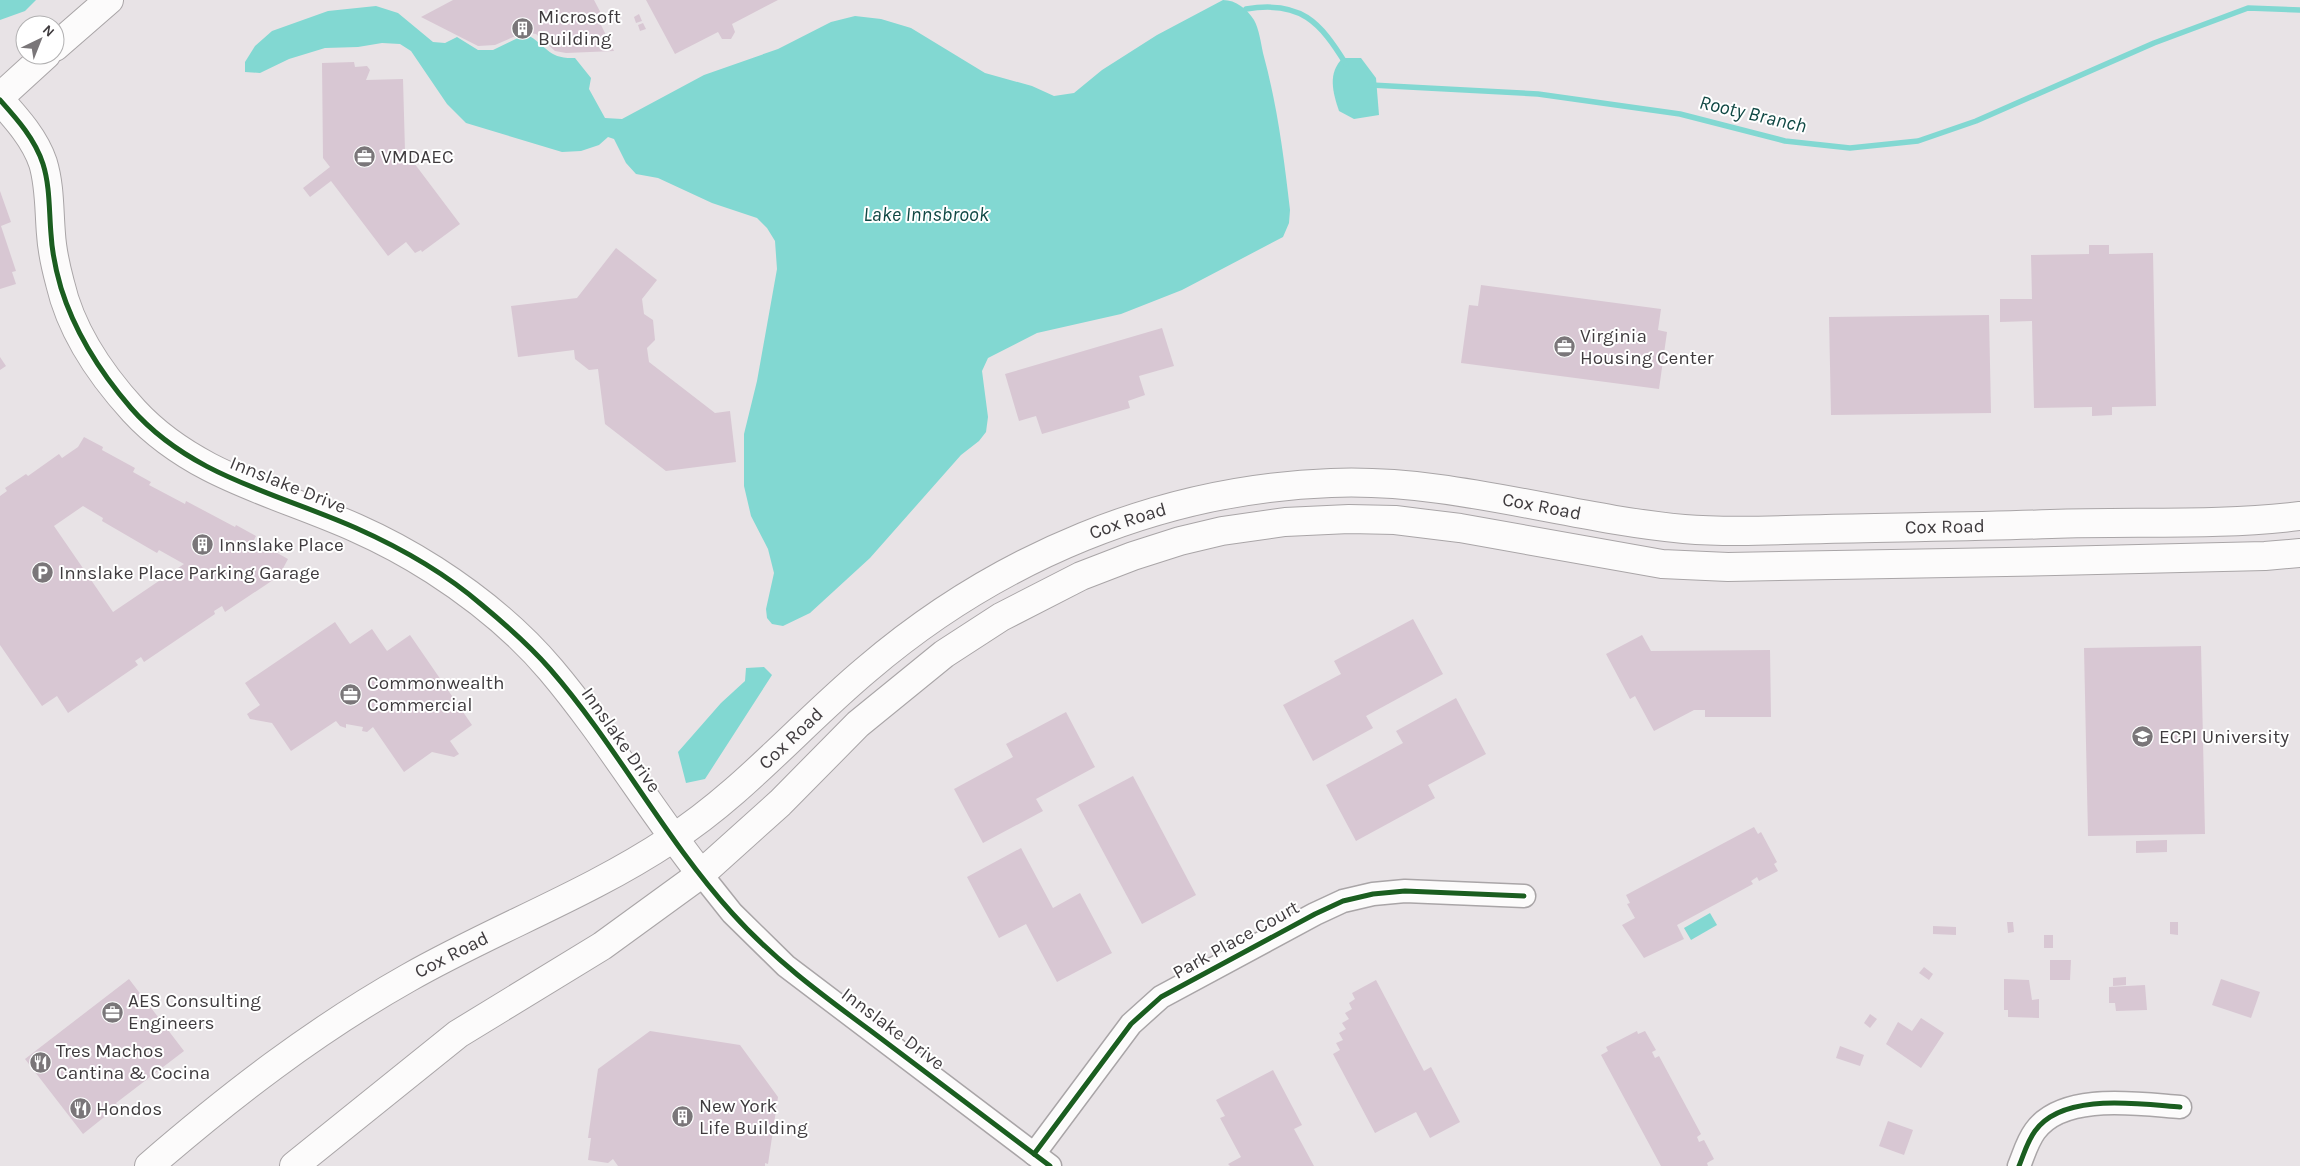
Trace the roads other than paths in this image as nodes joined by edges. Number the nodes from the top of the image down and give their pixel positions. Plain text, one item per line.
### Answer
1 (109, 0) edge
2 (65, 38) edge
3 (35, 65) edge
4 (0, 98) edge
5 (2300, 516) edge
6 (2300, 552) edge
7 (673, 839) junction
8 (701, 874) junction
9 (1524, 896) dead end
10 (2180, 1107) dead end
11 (1042, 1160) edge
12 (149, 1166) edge
13 (294, 1166) edge
14 (2020, 1166) edge

1 - 2 main road
3 - 4 main road
4 - 7 main road, Innslake Drive
5 - 7 main road, Cox Road
6 - 8 main road, Cox Road
7 - 8 main road, Innslake Drive
7 - 12 main road, Cox Road
8 - 11 street, Innslake Drive
8 - 13 main road, Cox Road
9 - 11 street, Park Place Court
10 - 14 street

